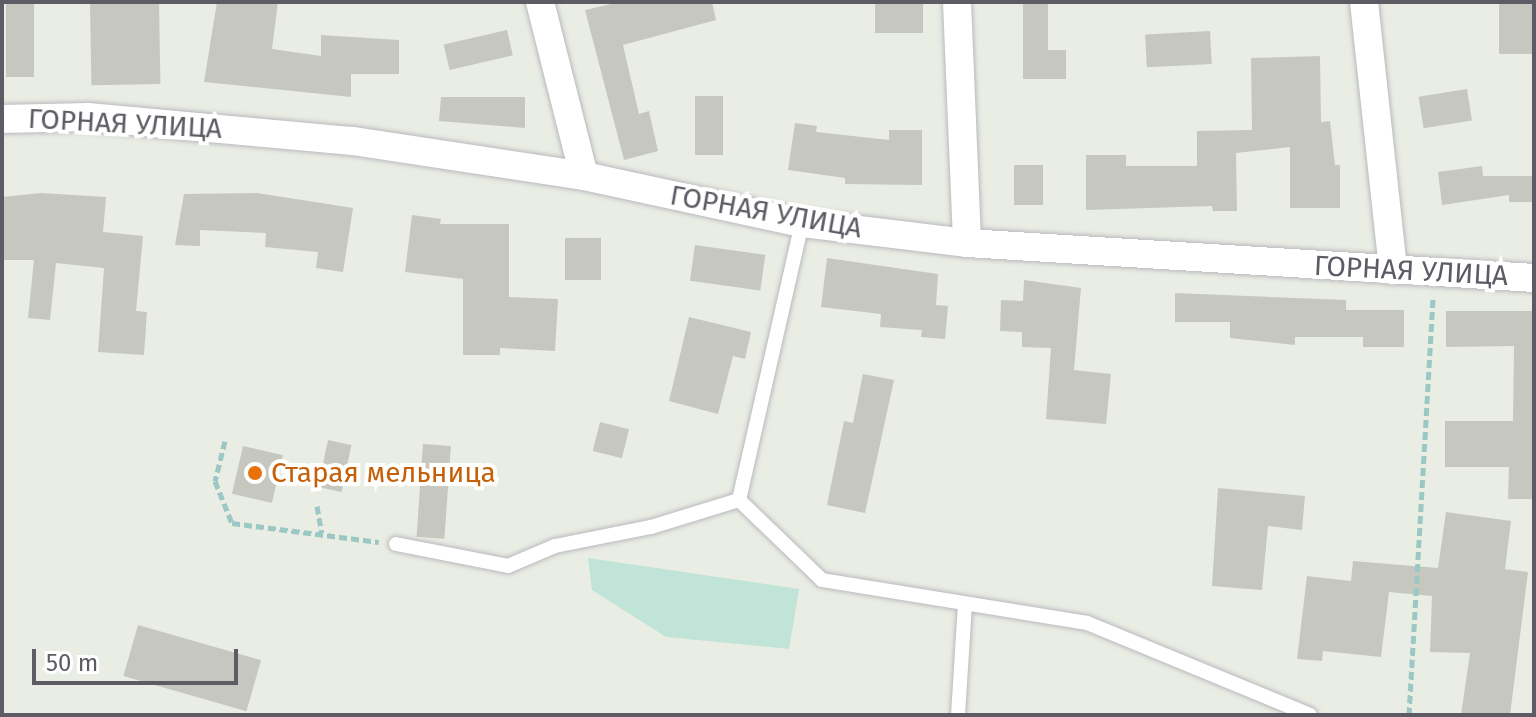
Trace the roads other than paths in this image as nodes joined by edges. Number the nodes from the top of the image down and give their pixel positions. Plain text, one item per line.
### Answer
1 (540, 2) edge
2 (957, 2) edge
3 (1364, 2) edge
4 (2, 119) edge
5 (584, 176) junction
6 (802, 223) junction
7 (967, 243) junction
8 (1393, 270) junction
9 (1534, 278) edge
10 (739, 500) junction
11 (396, 544) road end
12 (965, 604) junction
13 (958, 715) edge
14 (1310, 715) edge

1 - 5 street
2 - 7 street
3 - 8 street
4 - 5 street, ГОРНАЯ УЛИЦА
5 - 6 street, ГОРНАЯ УЛИЦА
6 - 7 street, ГОРНАЯ УЛИЦА
6 - 10 lane
7 - 8 street, ГОРНАЯ УЛИЦА
8 - 9 street, ГОРНАЯ УЛИЦА
10 - 11 lane
10 - 12 lane
12 - 13 lane
12 - 14 lane

